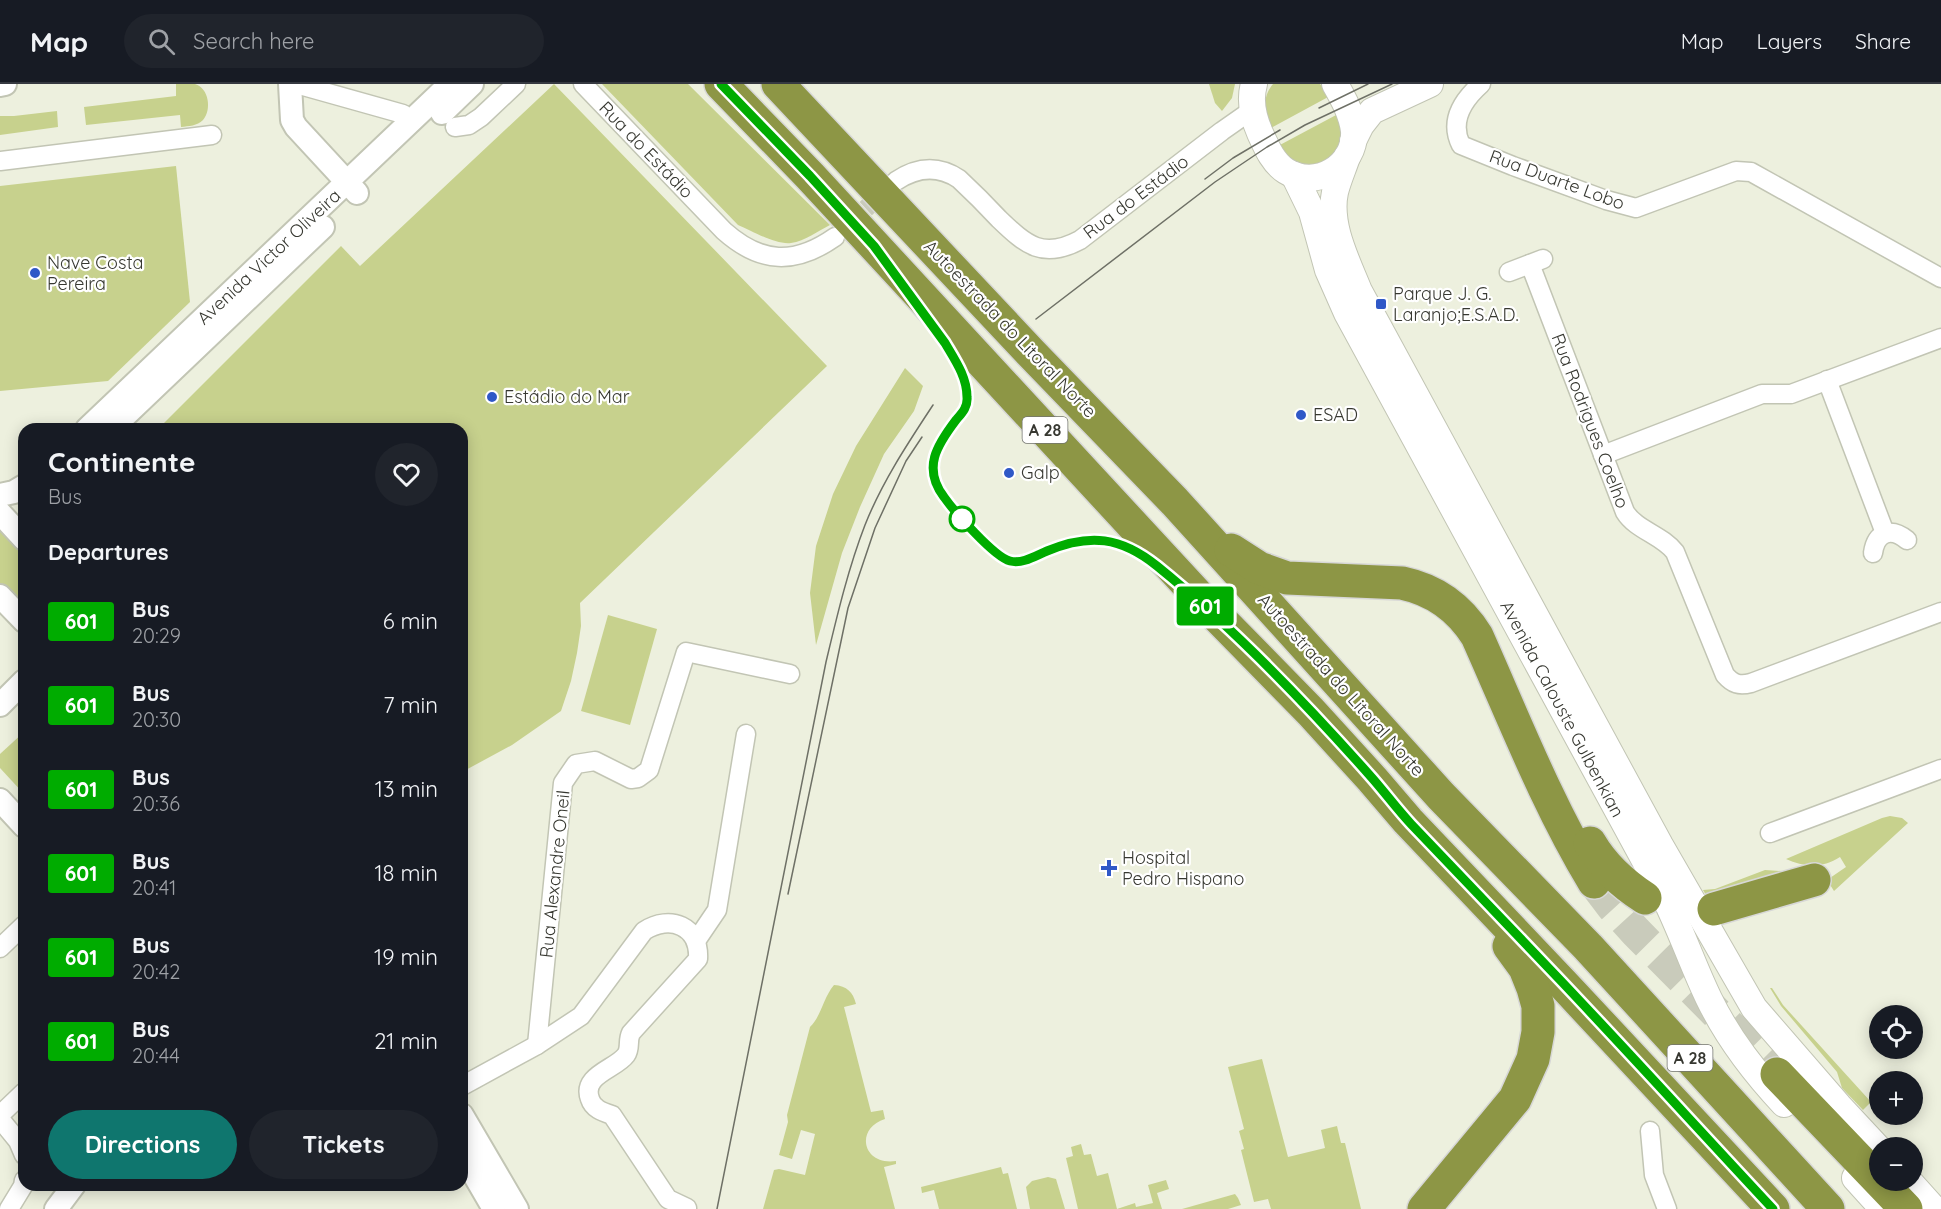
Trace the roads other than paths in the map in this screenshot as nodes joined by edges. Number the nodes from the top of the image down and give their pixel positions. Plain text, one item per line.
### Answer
1 (0, 84) edge
2 (5, 84) edge
3 (450, 84) edge
4 (472, 84) edge
5 (516, 84) edge
6 (583, 84) edge
7 (721, 84) edge
8 (778, 84) edge
9 (1335, 84) edge
10 (1430, 84) edge
11 (1480, 84) edge
12 (299, 85) edge
13 (1252, 93) edge
14 (403, 114) dead end
15 (455, 127) dead end
16 (212, 135) dead end
17 (1350, 149) junction
18 (0, 161) edge
19 (1294, 175) junction
20 (896, 181) tunnel mouth
21 (353, 188) junction
22 (835, 237) tunnel mouth
23 (1509, 272) dead end
24 (1938, 277) edge
25 (1941, 338) edge
26 (1827, 380) junction
27 (94, 423) edge
28 (117, 423) edge
29 (1603, 455) junction
30 (18, 490) edge
31 (0, 495) edge
32 (1175, 502) junction
33 (0, 513) edge
34 (18, 532) edge
35 (1886, 533) junction
36 (1907, 540) dead end
37 (1873, 553) dead end
38 (0, 596) edge
39 (1941, 612) edge
40 (18, 615) edge
41 (790, 674) dead end
42 (1497, 680) junction
43 (18, 687) edge
44 (0, 705) edge
45 (746, 734) dead end
46 (1941, 769) edge
47 (0, 800) edge
48 (18, 820) edge
49 (1408, 821) junction
50 (1770, 833) dead end
51 (1814, 880) dead end
52 (1594, 882) tunnel mouth
53 (1646, 898) dead end
54 (1714, 909) dead end
55 (18, 931) edge
56 (696, 941) junction
57 (0, 948) edge
58 (537, 1045) junction
59 (1777, 1074) tunnel mouth
60 (468, 1083) edge
61 (18, 1098) edge
62 (0, 1117) edge
63 (468, 1125) edge
64 (1650, 1131) dead end
65 (1869, 1138) edge
66 (18, 1141) edge
67 (468, 1164) edge
68 (20, 1191) edge
69 (70, 1191) edge
70 (1918, 1191) edge
71 (687, 1208) edge
72 (9, 1209) edge
73 (56, 1209) edge
74 (494, 1209) edge
75 (517, 1209) edge
76 (1424, 1209) edge
77 (1666, 1209) edge
78 (1773, 1209) edge
79 (1828, 1209) edge
80 (1883, 1209) edge
81 (1906, 1209) edge
82 (1934, 1209) edge

1 - 2 street
3 - 21 street, Avenida Victor Oliveira
4 - 21 street, Avenida Victor Oliveira
5 - 15 street
6 - 22 street, Rua do Estádio
7 - 49 highway, A 28
8 - 32 highway, Autoestrada do Litoral Norte / A 28
9 - 17 main road
10 - 17 main road, Avenida Calouste Gulbenkian
11 - 24 street, Rua Duarte Lobo
12 - 14 street
12 - 21 street
13 - 19 main road
13 - 20 street, Rua do Estádio
16 - 18 street
17 - 19 main road
17 - 65 main road, Avenida Calouste Gulbenkian
19 - 80 main road, Avenida Calouste Gulbenkian
21 - 27 street, Avenida Victor Oliveira
21 - 28 street, Avenida Victor Oliveira
23 - 29 street, Rua Rodrigues Coelho
25 - 26 street
26 - 29 street
26 - 35 street
29 - 39 street, Rua Rodrigues Coelho
30 - 31 street
32 - 42 highway
32 - 79 highway, Autoestrada do Litoral Norte / A 28
33 - 34 street
35 - 36 street
35 - 37 street
38 - 40 street
41 - 58 street, Rua Alexandre Oneil
42 - 52 highway
42 - 53 highway
43 - 44 street
45 - 56 street
46 - 50 street
47 - 48 street
49 - 76 highway
49 - 78 highway, A 28
51 - 54 highway
55 - 57 street
56 - 58 street
56 - 71 street
58 - 60 street
59 - 81 highway
61 - 62 street
62 - 66 street
63 - 75 street
64 - 77 street
67 - 74 street
68 - 72 street
69 - 73 street
70 - 82 main road

